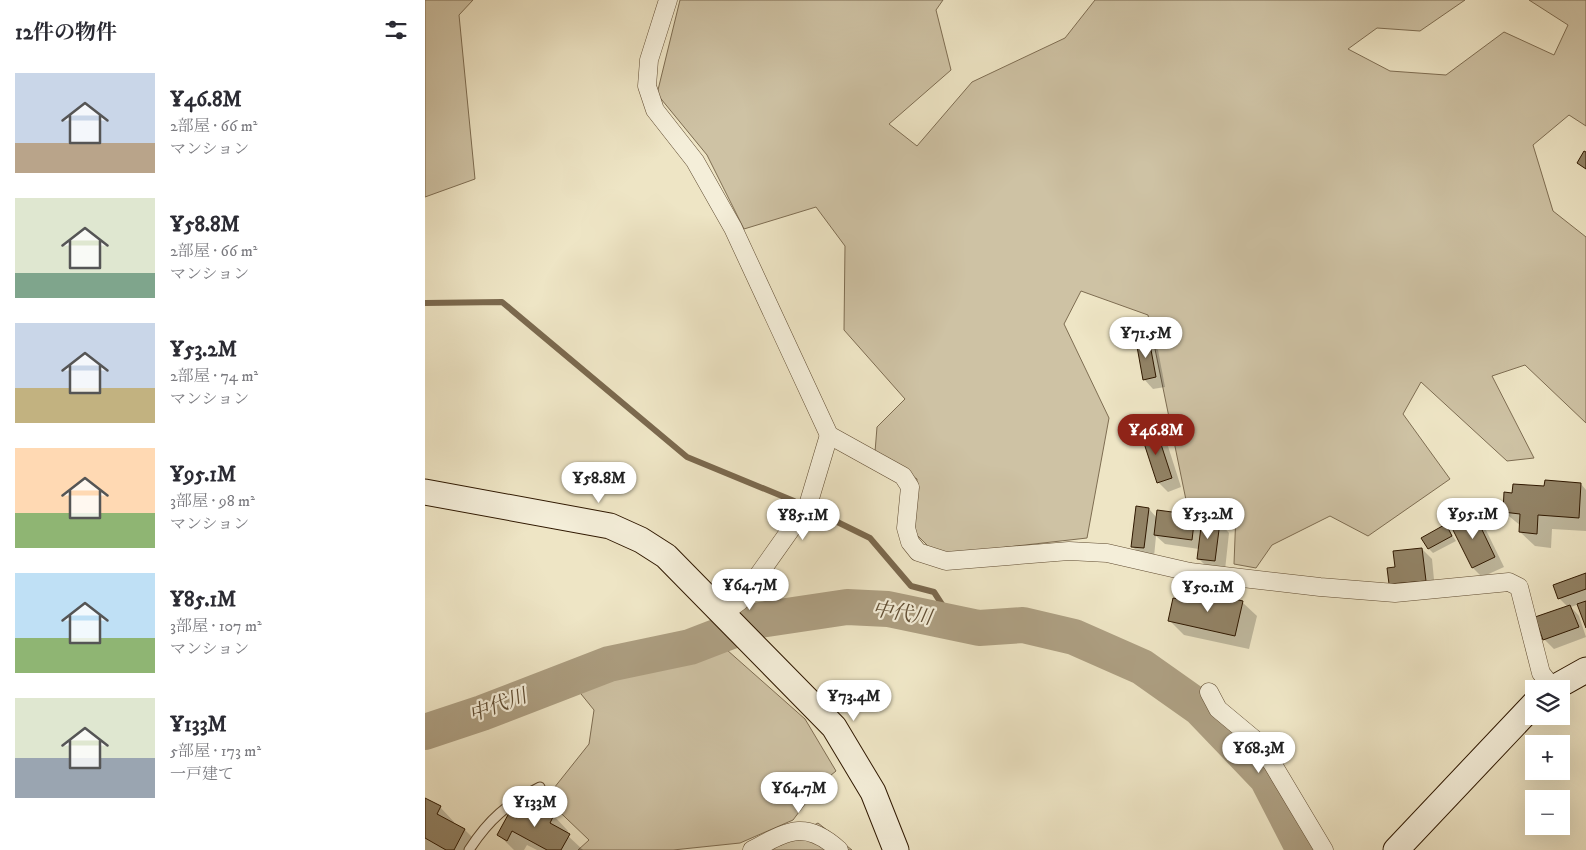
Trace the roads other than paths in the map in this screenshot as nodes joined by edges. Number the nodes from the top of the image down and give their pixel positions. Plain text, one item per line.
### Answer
1 (668, 0) edge
2 (829, 435) junction
3 (425, 492) edge
4 (724, 614) junction
5 (1586, 670) edge
6 (1546, 680) edge
7 (1567, 680) edge
8 (1209, 692) dead end
9 (1525, 714) edge
10 (540, 787) dead end
11 (469, 850) edge
12 (752, 850) edge
13 (839, 850) edge
14 (897, 850) edge
15 (1324, 850) edge
16 (1396, 850) edge

1 - 2 street
2 - 4 street
2 - 6 street
3 - 4 street
4 - 14 street
5 - 7 street
8 - 15 street
9 - 16 street
10 - 11 lane
12 - 13 street

